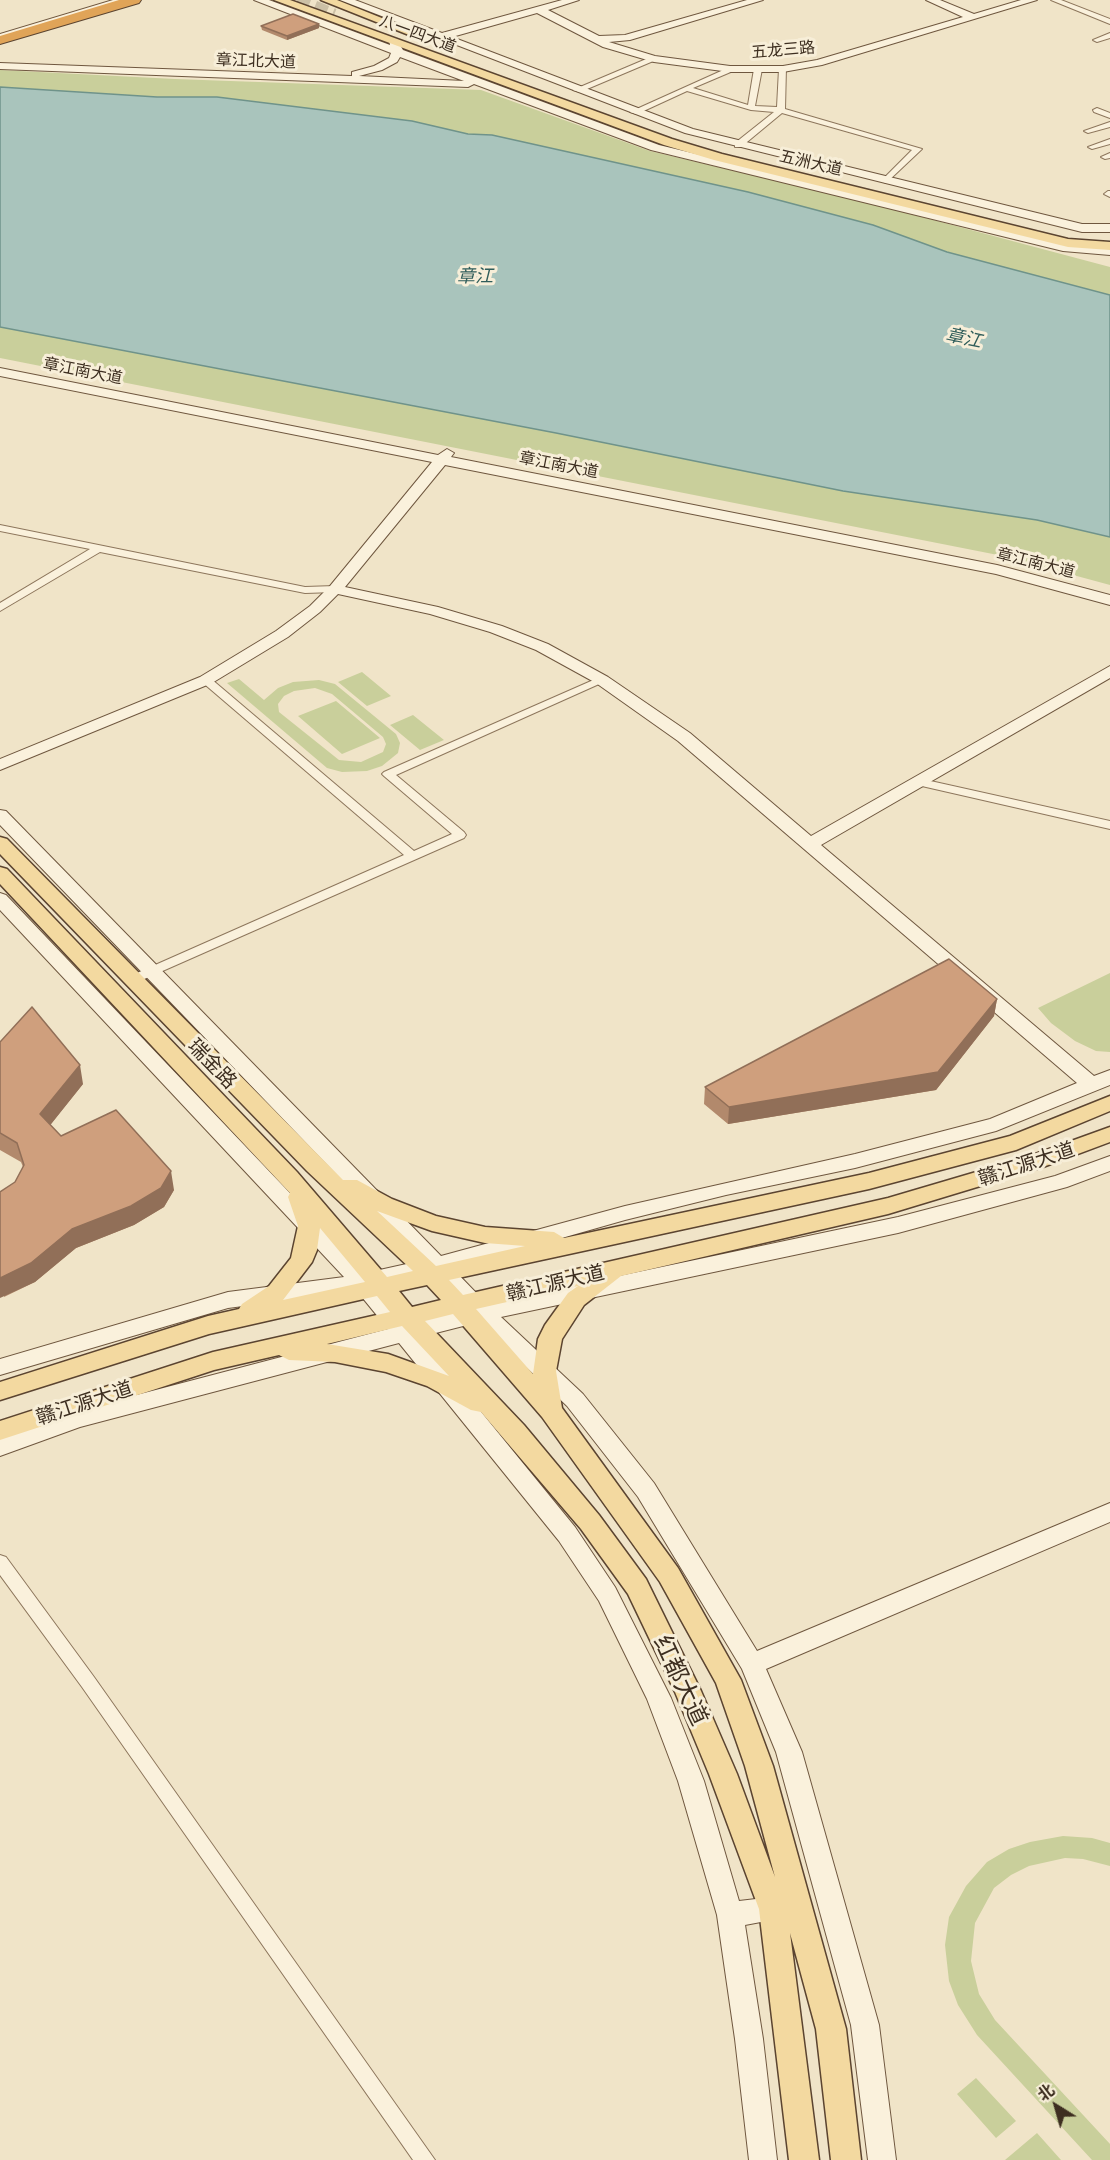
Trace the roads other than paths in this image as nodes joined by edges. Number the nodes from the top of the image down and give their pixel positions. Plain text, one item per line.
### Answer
1 (75, 0) edge
2 (87, 0) edge
3 (97, 0) edge
4 (115, 0) edge
5 (124, 0) edge
6 (134, 0) edge
7 (261, 0) edge
8 (280, 0) edge
9 (327, 0) tunnel mouth
10 (574, 0) edge
11 (758, 0) edge
12 (931, 0) edge
13 (1032, 0) edge
14 (1054, 0) edge
15 (58, 4) dead end
16 (340, 9) edge
17 (538, 10) junction
18 (30, 13) dead end
19 (972, 17) junction
20 (1110, 22) edge
21 (0, 26) edge
22 (1110, 35) edge
23 (443, 36) junction
24 (0, 37) edge
25 (590, 37) junction
26 (626, 38) junction
27 (1097, 40) dead end
28 (395, 47) junction
29 (627, 51) junction
30 (654, 59) junction
31 (0, 64) edge
32 (730, 69) junction
33 (758, 69) junction
34 (783, 69) junction
35 (535, 81) junction
36 (487, 84) junction
37 (511, 84) junction
38 (687, 89) junction
39 (577, 90) junction
40 (1110, 105) edge
41 (751, 108) junction
42 (782, 110) junction
43 (634, 112) junction
44 (1110, 116) edge
45 (1110, 124) edge
46 (1088, 131) dead end
47 (1110, 141) edge
48 (738, 145) junction
49 (1092, 147) dead end
50 (886, 181) junction
51 (1103, 245) edge
52 (9, 374) edge
53 (445, 456) junction
54 (0, 528) edge
55 (99, 548) junction
56 (335, 589) junction
57 (1110, 593) edge
58 (1110, 600) edge
59 (0, 608) edge
60 (1110, 671) edge
61 (206, 680) junction
62 (602, 680) junction
63 (0, 765) edge
64 (917, 782) junction
65 (0, 815) edge
66 (1110, 825) edge
67 (0, 843) edge
68 (810, 844) junction
69 (413, 856) junction
70 (0, 873) edge
71 (0, 899) edge
72 (142, 976) junction
73 (1101, 1081) edge
74 (1110, 1103) edge
75 (1110, 1134) edge
76 (1110, 1163) edge
77 (315, 1166) junction
78 (289, 1177) junction
79 (377, 1201) junction
80 (309, 1224) junction
81 (531, 1239) junction
82 (594, 1239) junction
83 (636, 1263) junction
84 (435, 1270) junction
85 (372, 1284) junction
86 (585, 1292) junction
87 (272, 1296) junction
88 (470, 1308) junction
89 (406, 1324) junction
90 (203, 1327) junction
91 (327, 1353) junction
92 (219, 1359) junction
93 (0, 1367) edge
94 (544, 1371) junction
95 (445, 1384) junction
96 (0, 1391) edge
97 (550, 1410) junction
98 (0, 1431) edge
99 (514, 1432) junction
100 (0, 1447) edge
101 (1110, 1512) edge
102 (0, 1562) edge
103 (753, 1664) junction
104 (832, 1900) junction
105 (799, 1907) junction
106 (773, 1909) junction
107 (729, 1915) junction
108 (425, 2160) edge
109 (764, 2160) edge
110 (804, 2160) edge
111 (846, 2160) edge
112 (882, 2160) edge

1 - 15 highway
2 - 21 street
3 - 21 highway
4 - 24 highway
5 - 24 street
6 - 24 highway
7 - 28 street
8 - 28 main road, 八一四大道
9 - 35 main road, 八一四大道
10 - 17 street
11 - 26 street
12 - 19 street
13 - 19 street, 五龙三路
14 - 20 street
16 - 23 street
16 - 35 main road
16 - 37 main road
17 - 23 street
17 - 25 street, 五龙三路
18 - 21 highway
19 - 34 street, 五龙三路
22 - 27 street
23 - 39 street
25 - 26 street
25 - 29 street, 五龙三路
26 - 29 street
28 - 31 street, 章江北大道
28 - 36 street
28 - 37 main road, 八一四大道
29 - 30 street, 五龙三路
30 - 32 street, 五龙三路
30 - 39 street
31 - 36 street, 章江北大道
32 - 33 street, 五龙三路
32 - 38 street
33 - 34 street, 五龙三路
33 - 41 street
34 - 42 street
35 - 51 main road, 五洲大道
36 - 37 street, 章江北大道
36 - 51 street
37 - 51 main road, 五洲大道
38 - 41 street
38 - 43 street
39 - 43 street
40 - 44 street
41 - 42 street
42 - 48 street
42 - 50 street
43 - 48 street
45 - 46 street
47 - 49 street
48 - 50 street
50 - 51 street
52 - 53 street, 章江南大道
53 - 56 street
53 - 57 street, 章江南大道
53 - 58 street, 章江南大道
54 - 55 street
55 - 56 street
55 - 59 street
56 - 61 street
56 - 62 street
60 - 64 street
61 - 63 street
61 - 69 street
62 - 68 street
62 - 69 street
64 - 66 street
64 - 68 street
65 - 72 street
67 - 72 main road, 瑞金路
68 - 73 street
69 - 72 street
70 - 78 main road, 瑞金路
71 - 80 street
72 - 77 main road, 瑞金路
72 - 79 street
73 - 81 street
74 - 82 main road, 赣江源大道
75 - 83 main road, 赣江源大道
76 - 86 street
77 - 79 main road
77 - 84 main road, 瑞金路
78 - 80 main road
78 - 85 main road, 瑞金路
79 - 81 main road
79 - 84 street
80 - 85 street
80 - 87 main road
81 - 82 main road
81 - 84 street
82 - 84 main road, 赣江源大道
83 - 86 main road
83 - 88 main road, 赣江源大道
84 - 85 main road, 赣江源大道
84 - 88 main road, 红都大道
85 - 87 street
85 - 89 main road, 红都大道
85 - 90 main road, 赣江源大道
86 - 88 street
86 - 94 main road
87 - 90 main road
87 - 93 street
88 - 89 main road, 赣江源大道
88 - 94 street
88 - 97 main road, 红都大道
89 - 91 street
89 - 92 main road, 赣江源大道
89 - 95 street
89 - 99 main road, 红都大道
90 - 92 main road
90 - 96 main road, 赣江源大道
91 - 92 main road
91 - 95 main road
91 - 100 street
92 - 98 main road, 赣江源大道
94 - 97 main road
94 - 103 street
95 - 99 main road
95 - 107 street
97 - 105 main road, 红都大道
99 - 106 main road, 红都大道
101 - 103 street
102 - 108 street
103 - 104 street
104 - 105 street
104 - 112 street
105 - 111 main road, 红都大道
106 - 107 street
106 - 110 main road, 红都大道
107 - 109 street

